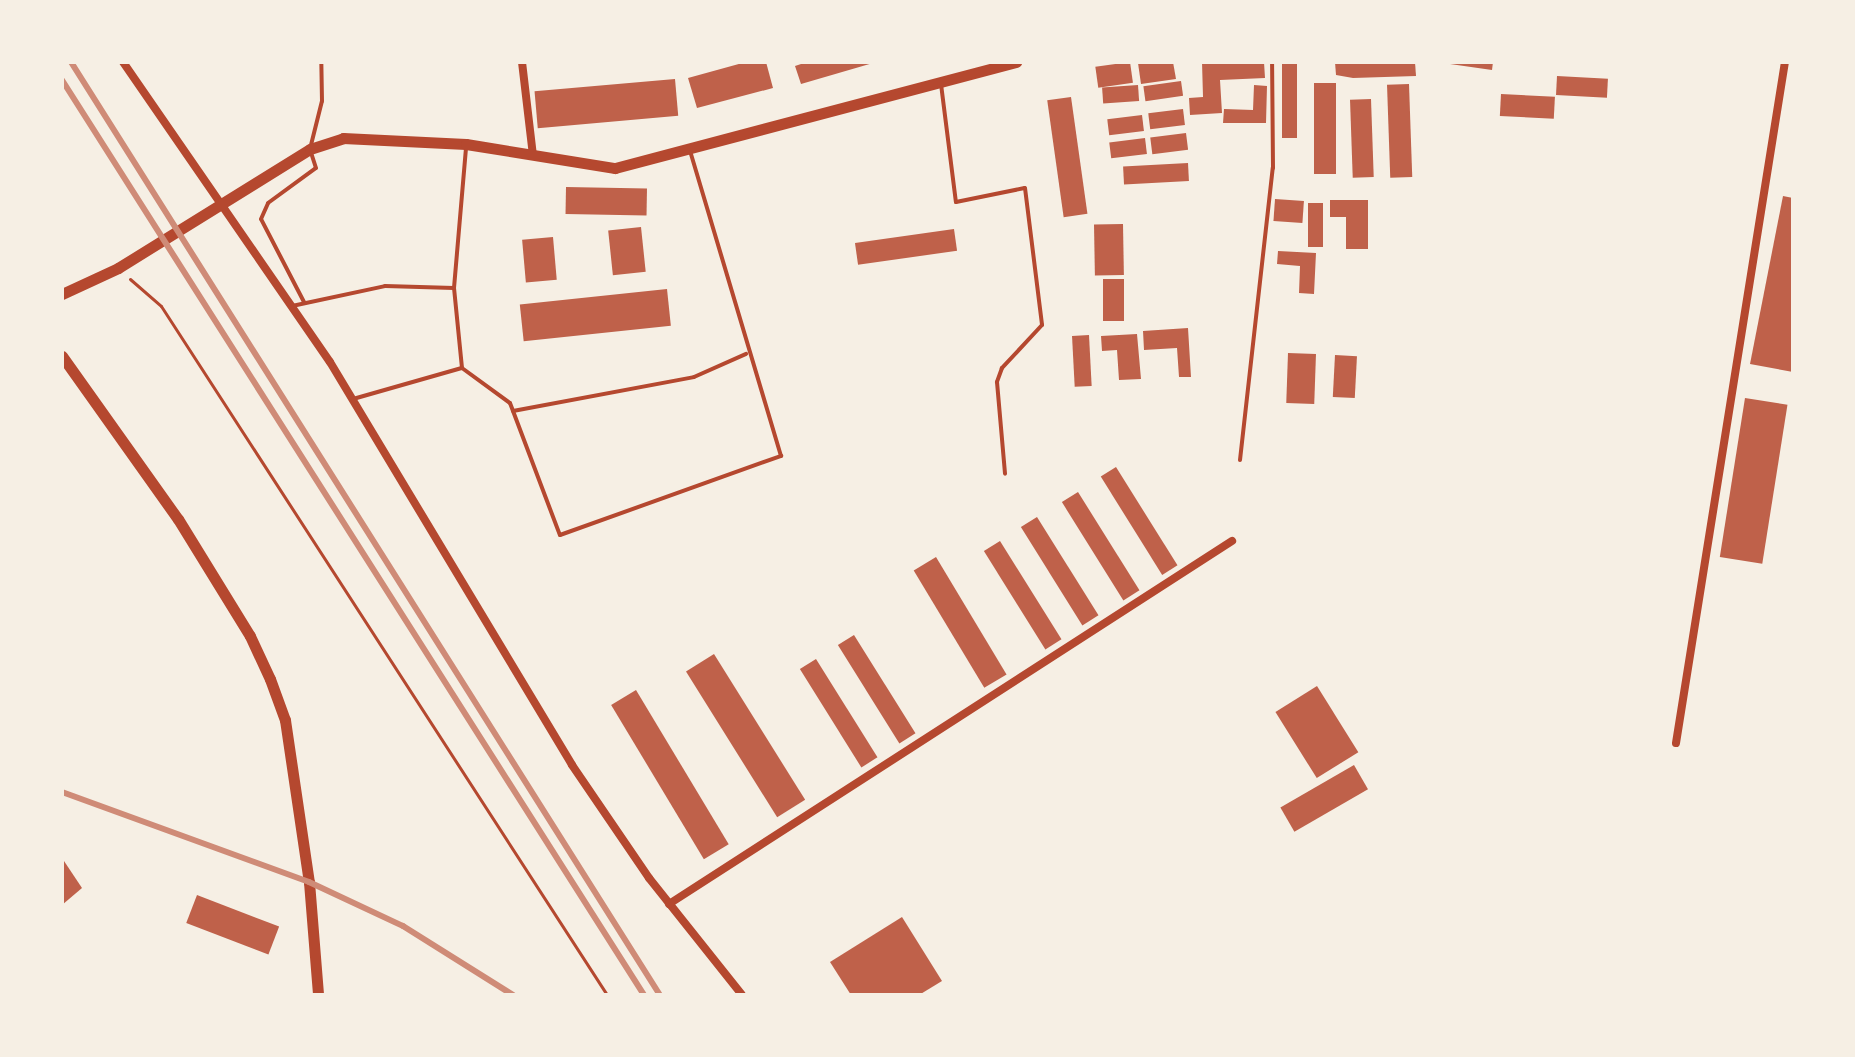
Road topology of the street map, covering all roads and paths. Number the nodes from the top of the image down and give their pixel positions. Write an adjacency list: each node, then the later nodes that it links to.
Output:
1 (123, 62): 12 (street)
2 (321, 62): 9 (lane)
3 (522, 62): 11 (street)
4 (1016, 62): 7 (street)
5 (1272, 62): 23 (lane)
6 (1785, 62): 26 (street)
7 (940, 82): 10 (street); 24 (lane)
8 (466, 144): 9 (street); 11 (street); 14 (lane)
9 (310, 149): 12 (street); 16 (lane)
10 (689, 149): 11 (street); 18 (lane)
11 (533, 155)
12 (222, 204): 13 (street); 17 (street)
13 (118, 268): 15 (street); 29 (path)
14 (454, 288): 16 (lane); 20 (lane)
15 (62, 294)
16 (304, 302): 17 (lane)
17 (292, 306): 21 (street)
18 (747, 354): 22 (lane); 22 (lane)
19 (62, 356): 28 (street)
20 (462, 368): 21 (lane); 22 (lane)
21 (353, 399): 27 (street)
22 (513, 411)
23 (1240, 460)
24 (1005, 474)
25 (1232, 541): 27 (street)
26 (1676, 743)
27 (669, 904): 30 (street)
28 (318, 995)
29 (607, 995)
30 (742, 995)

